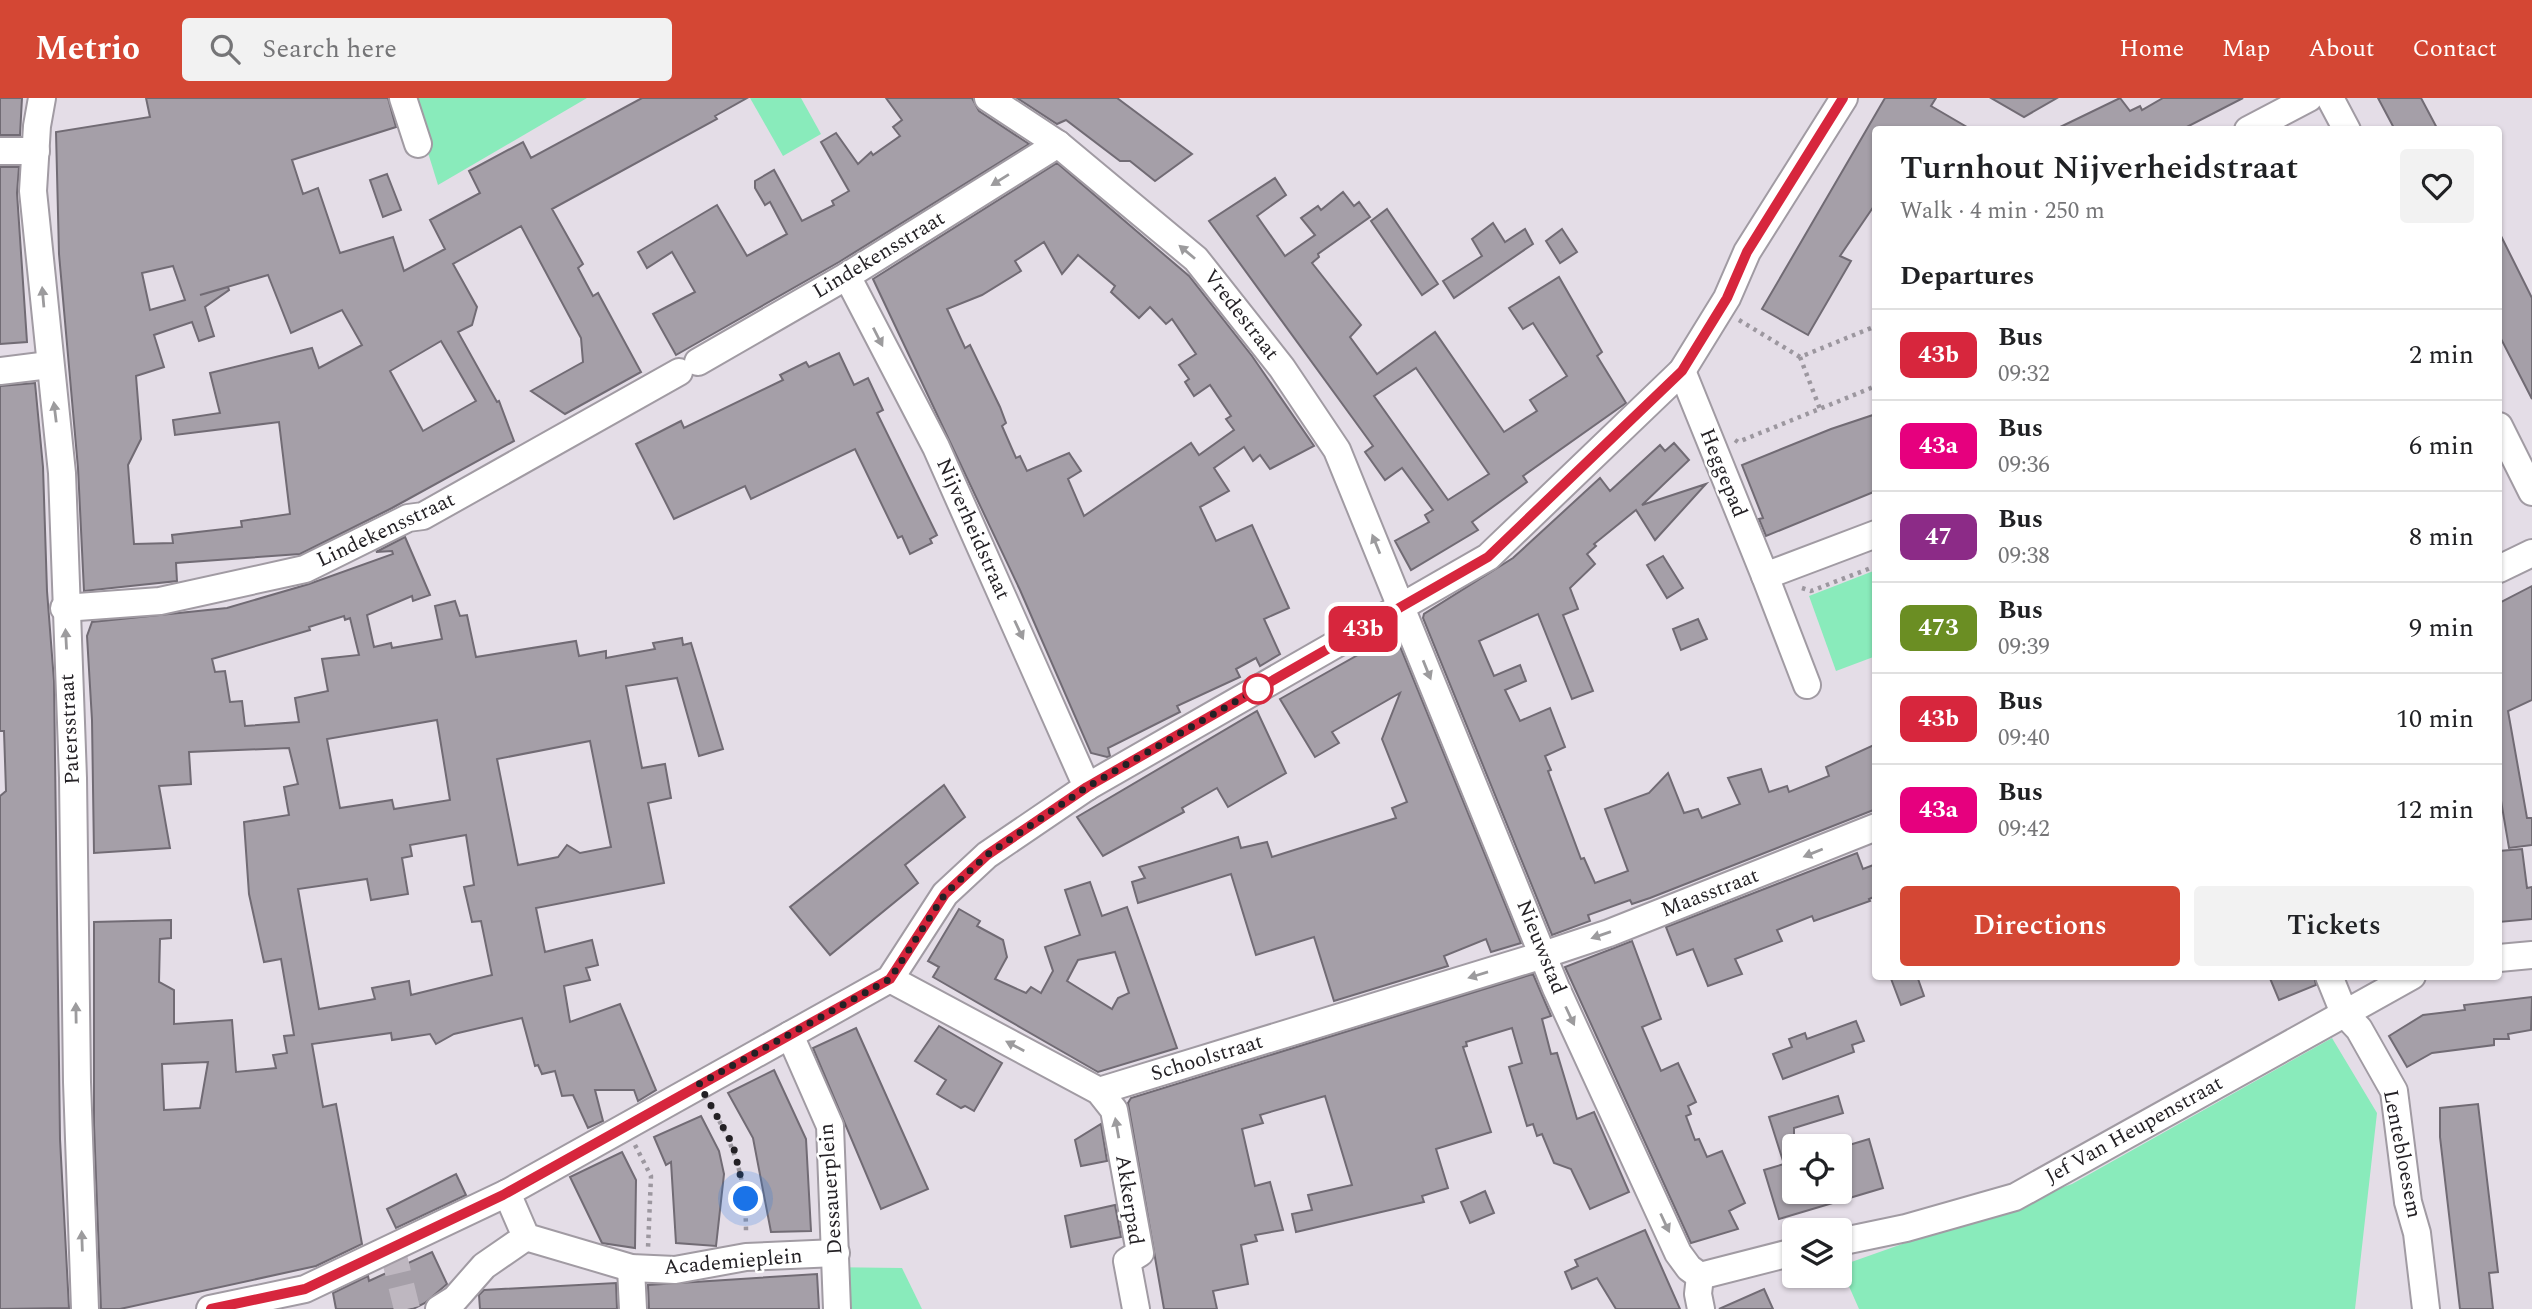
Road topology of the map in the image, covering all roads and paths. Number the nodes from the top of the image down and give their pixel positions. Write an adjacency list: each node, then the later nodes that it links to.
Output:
1 (42, 98): 12 (street, Patersstraat)
2 (403, 98): 9 (street)
3 (988, 98): 10 (street, Vredestraat)
4 (1843, 98): 14 (street)
5 (2309, 98): 7 (street)
6 (2330, 98): 8 (street)
7 (2256, 126)
8 (2345, 126)
9 (418, 144)
10 (1058, 144): 13 (street, Lindekensstraat, one-way to 13); 30 (street, Vredestraat, one-way to 10)
11 (0, 151): 12 (street)
12 (36, 151): 17 (street, Patersstraat, one-way to 12)
13 (847, 276): 31 (street, Lindekensstraat); 33 (street, Nijverheidstraat, one-way to 33)
14 (1721, 308): 16 (path); 19 (street)
15 (1872, 328): 16 (path)
16 (1800, 357): 21 (path)
17 (49, 365): 18 (street); 31 (street, Patersstraat, one-way to 17)
18 (0, 371)
19 (1682, 371): 22 (street, Heggepad); 30 (street)
20 (1872, 388): 21 (path)
21 (1820, 409): 22 (path)
22 (1699, 413): 29 (street, Heggepad)
23 (2502, 430): 24 (street)
24 (2524, 457): 25 (street)
25 (2532, 492)
26 (1872, 536): 29 (street)
27 (2532, 553): 28 (street)
28 (2502, 568)
29 (1765, 576): 32 (street, Heggepad)
30 (1401, 607): 33 (street); 35 (street, Nieuwstad, one-way to 35)
31 (64, 608): 54 (street, Patersstraat, one-way to 31)
32 (1807, 685)
33 (1087, 787): 38 (street)
34 (1872, 830): 35 (street, Maasstraat, one-way to 35)
35 (1543, 955): 44 (street, Schoolstraat, one-way to 44); 53 (street, Nieuwstad, one-way to 53)
36 (2532, 955): 37 (street)
37 (2502, 958)
38 (890, 979): 42 (street); 44 (street, one-way to 38)
39 (2331, 980): 41 (street, Lentebloesem)
40 (2405, 980): 41 (street, Jef Van Heupenstraat)
41 (2344, 1013): 48 (street, Jef Van Heupenstraat); 61 (street, Lentebloesem)
42 (790, 1035): 43 (street); 49 (street, Dessauerplein)
43 (708, 1079): 45 (street); 51 (path)
44 (1099, 1091): 59 (street, Akkerpad, one-way to 44)
45 (625, 1125): 46 (street); 52 (path)
46 (505, 1194): 47 (street); 55 (street)
47 (526, 1237): 52 (street, Academieplein); 56 (street)
48 (1852, 1239)
49 (836, 1253): 51 (street, Academieplein); 58 (street, Dessauerplein)
50 (1782, 1255): 53 (street)
51 (746, 1257): 52 (street, Academieplein)
52 (639, 1268): 57 (street)
53 (1700, 1276): 60 (street)
54 (85, 1309)
55 (210, 1309)
56 (439, 1309)
57 (633, 1309)
58 (837, 1309)
59 (1136, 1309)
60 (1701, 1309)
61 (2426, 1309)

